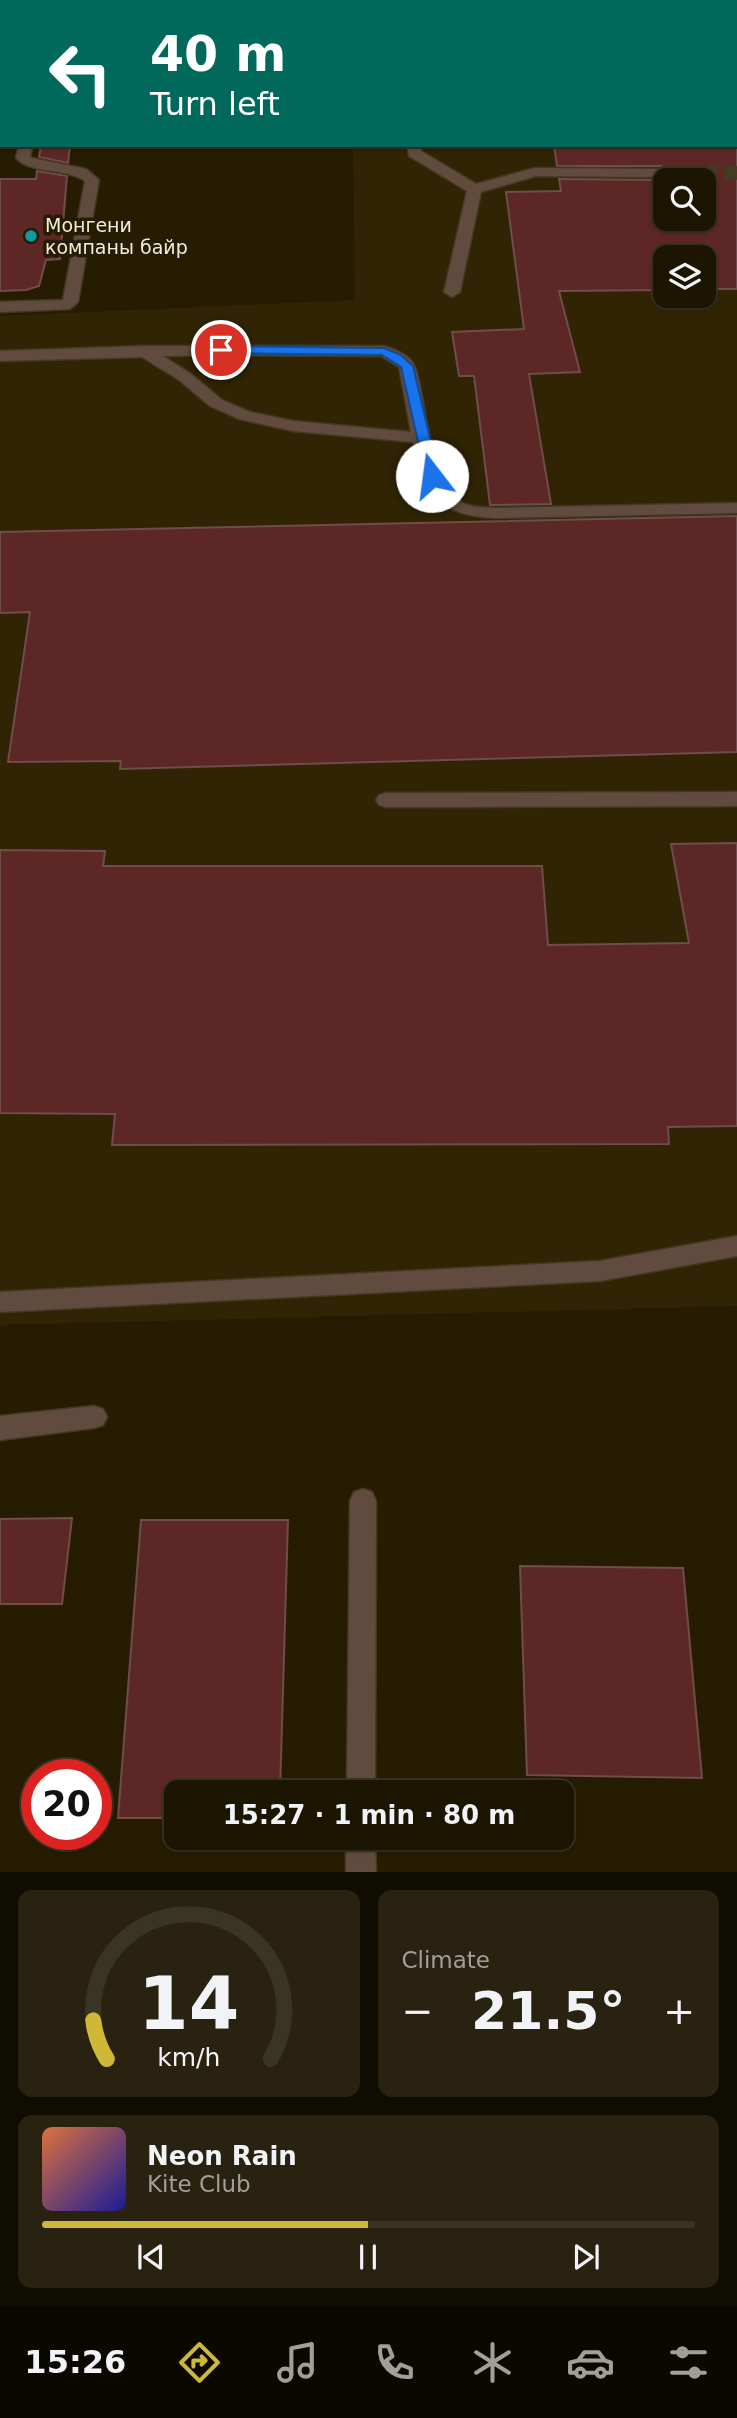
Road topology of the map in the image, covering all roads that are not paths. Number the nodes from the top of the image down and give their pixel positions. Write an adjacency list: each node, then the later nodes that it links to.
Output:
1 (26, 147): 6 (street)
2 (414, 147): 4 (street)
3 (653, 173): 4 (street)
4 (474, 189): 5 (street)
5 (452, 292)
6 (0, 307)
7 (144, 351): 8 (street); 9 (street); 9 (street)
8 (0, 356)
9 (422, 438): 10 (street)
10 (737, 508)
11 (737, 799): 12 (street)
12 (386, 800)
13 (737, 1246): 14 (street)
14 (0, 1302)
15 (93, 1417): 16 (street)
16 (0, 1428)
17 (363, 1501): 18 (street)
18 (361, 1780)
19 (361, 1850): 20 (street)
20 (361, 1872)

